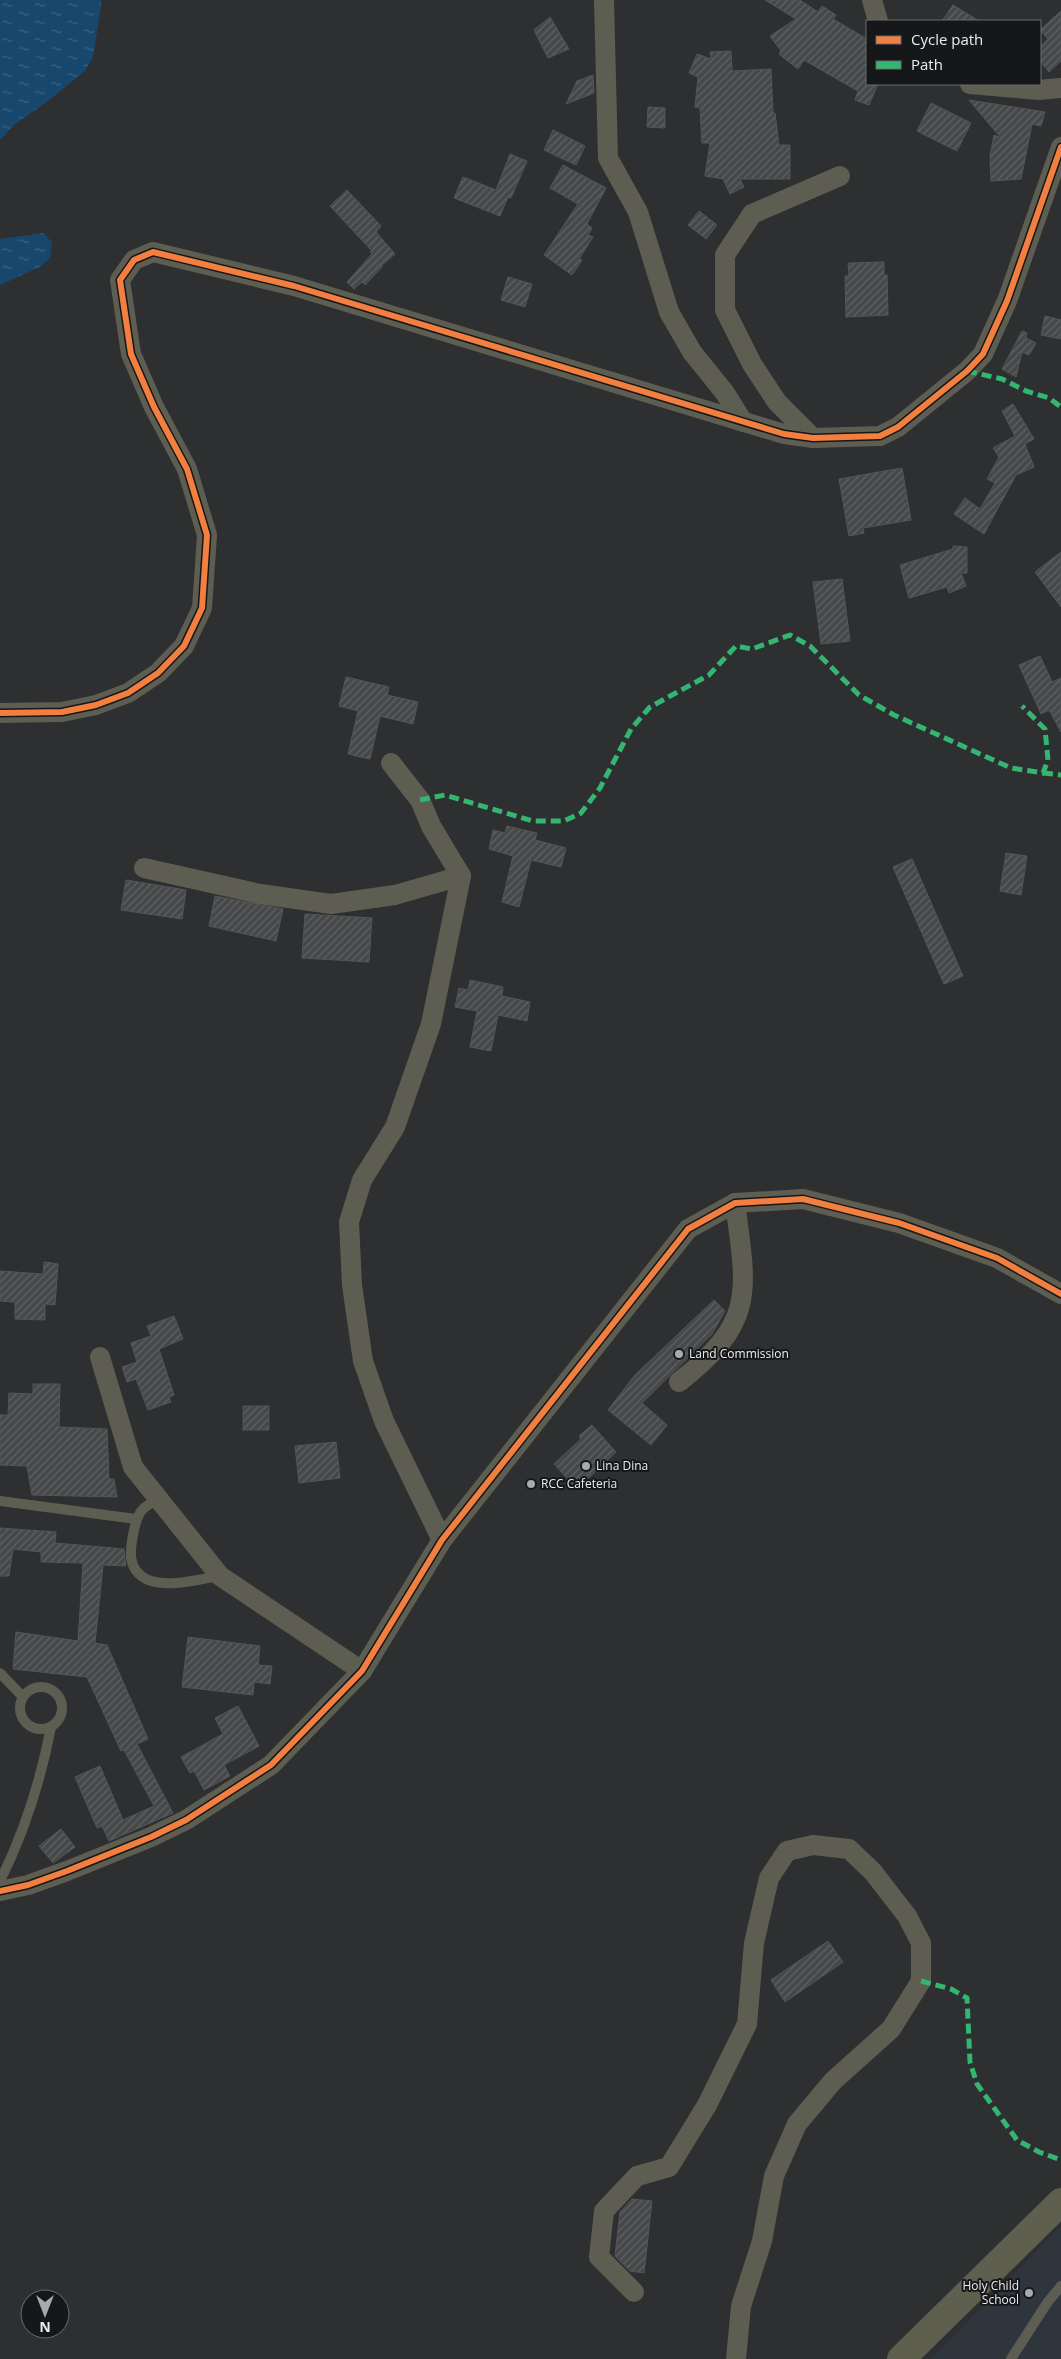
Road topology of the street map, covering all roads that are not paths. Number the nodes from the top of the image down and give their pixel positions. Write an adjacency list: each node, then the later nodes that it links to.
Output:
1 (604, 0): 8 (street)
2 (872, 0): 3 (street)
3 (878, 20)
4 (981, 85): 5 (street)
5 (1061, 88)
6 (1061, 147): 9 (street)
7 (840, 176): 9 (street)
8 (744, 422): 9 (street); 10 (street)
9 (813, 438)
10 (0, 713)
11 (391, 763): 13 (street)
12 (144, 868): 13 (street)
13 (461, 876): 21 (street)
14 (735, 1203): 15 (street); 17 (street); 21 (street)
15 (1061, 1294)
16 (100, 1357): 18 (street)
17 (679, 1382)
18 (159, 1499): 20 (lane); 22 (street)
19 (0, 1501): 20 (lane)
20 (136, 1519): 22 (lane)
21 (442, 1540): 23 (street)
22 (220, 1576): 23 (street)
23 (362, 1671): 28 (street)
24 (0, 1673): 25 (lane)
25 (23, 1697): 26 (lane); 26 (lane)
26 (51, 1727): 27 (lane)
27 (0, 1881)
28 (0, 1892)
29 (1061, 2202): 33 (street)
30 (1061, 2286): 34 (lane)
31 (634, 2292): 32 (street)
32 (736, 2359)
33 (901, 2359)
34 (1011, 2359)

